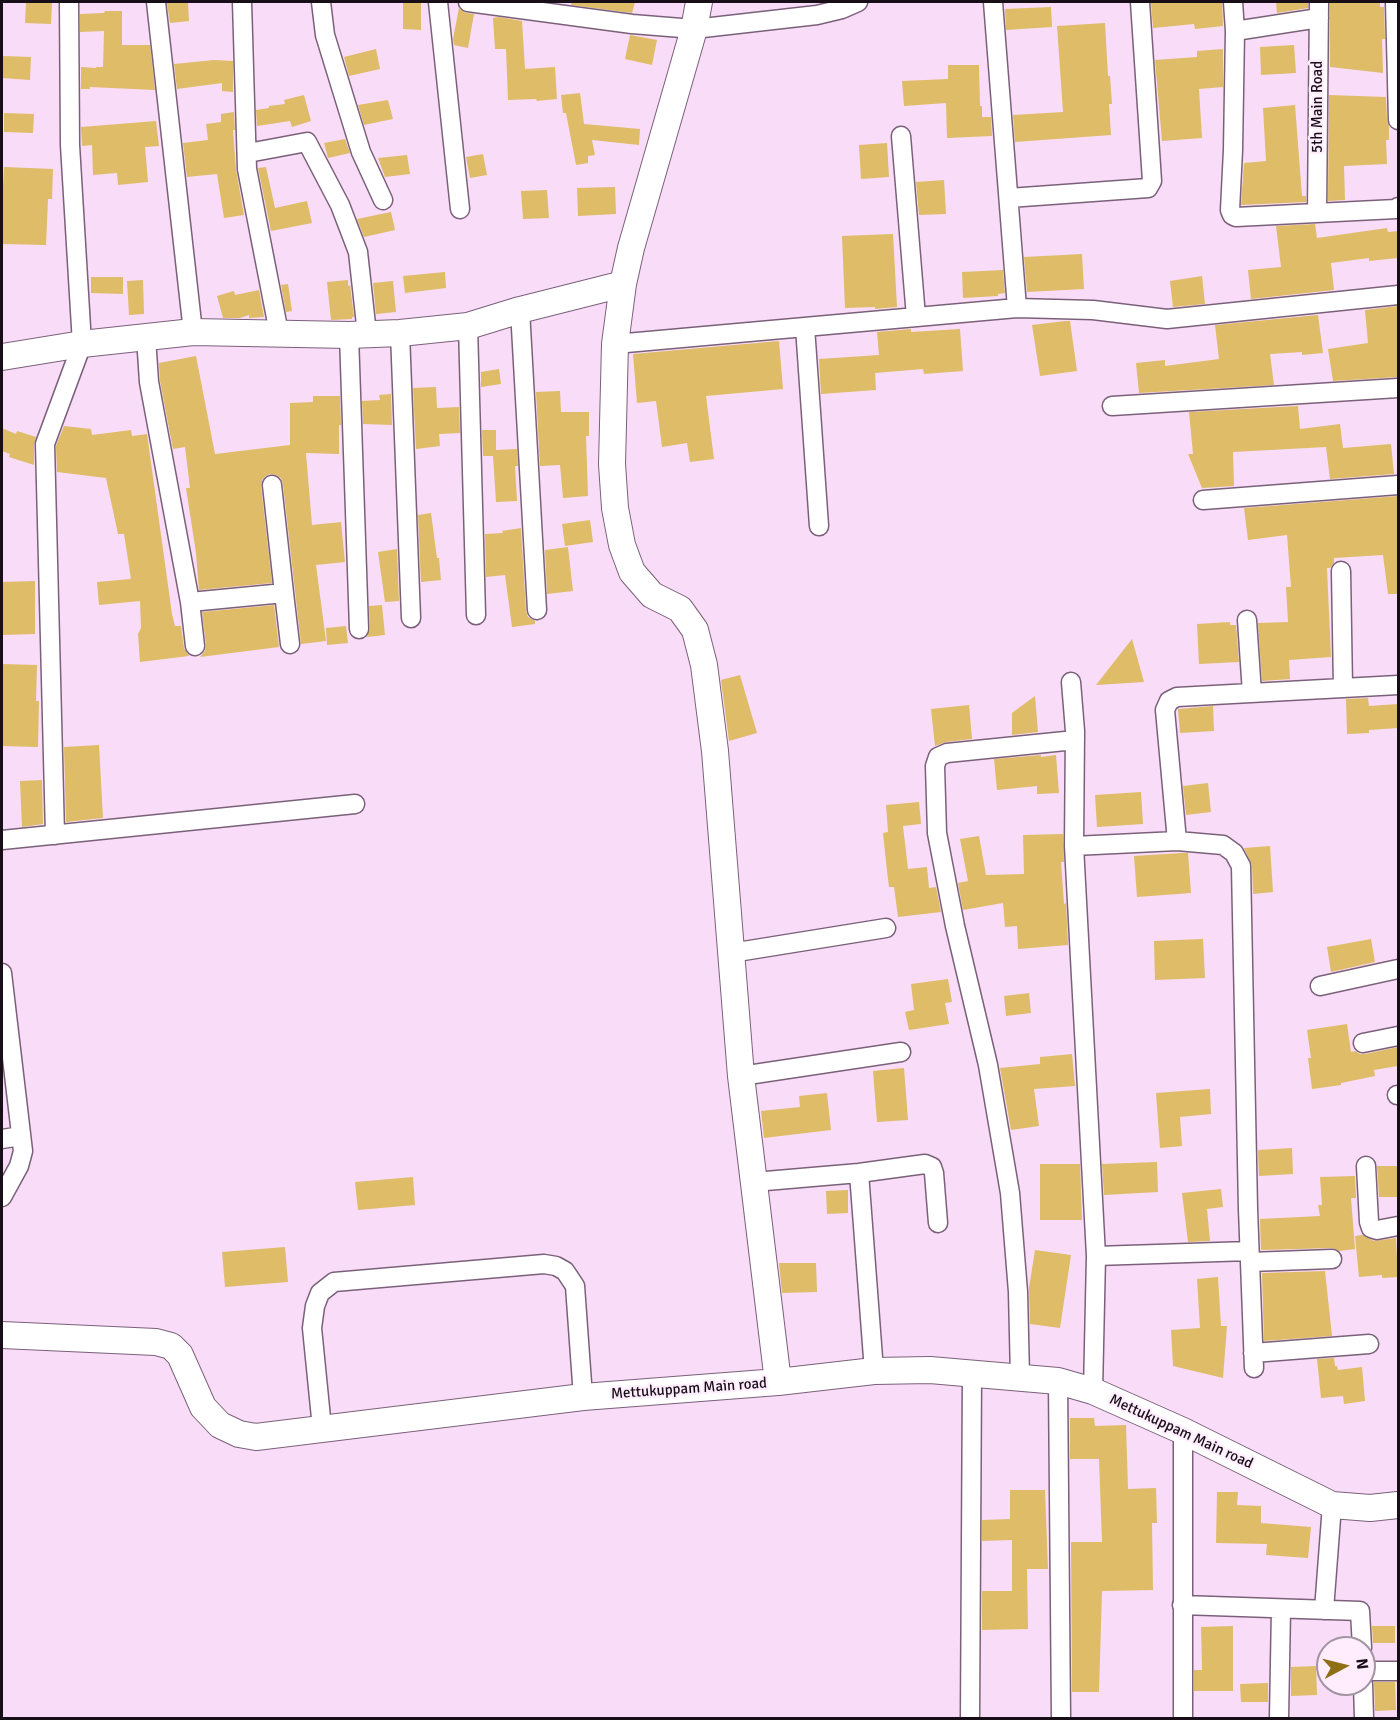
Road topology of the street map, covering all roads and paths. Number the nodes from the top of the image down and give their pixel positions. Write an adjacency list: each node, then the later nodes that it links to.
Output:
1 (69, 2): 36 (street)
2 (156, 2): 31 (street)
3 (242, 2): 18 (street)
4 (321, 2): 20 (street)
5 (438, 2): 22 (street)
6 (468, 2): 14 (street)
7 (699, 2): 14 (street)
8 (858, 2): 14 (street)
9 (993, 2): 19 (street)
10 (1140, 2): 19 (street)
11 (1233, 2): 15 (street)
12 (1395, 2): 16 (street)
13 (1319, 10): 15 (street); 23 (street, 5th Main Road)
14 (694, 29): 24 (street)
15 (1235, 31): 23 (street)
16 (1398, 120)
17 (901, 136): 28 (street)
18 (248, 153): 32 (street); 34 (street)
19 (1009, 198): 26 (street)
20 (383, 200)
21 (1398, 207): 23 (street)
22 (460, 209)
23 (1317, 213)
24 (623, 284): 27 (street); 37 (street)
25 (1398, 295): 26 (street)
26 (1017, 308): 28 (street)
27 (520, 310): 29 (street); 48 (street)
28 (916, 317): 30 (street)
29 (468, 326): 33 (street); 49 (street)
30 (805, 327): 37 (street); 44 (street)
31 (193, 333): 32 (street); 35 (street)
32 (279, 333): 34 (street)
33 (400, 333): 34 (street); 50 (street)
34 (358, 334): 52 (street)
35 (146, 337): 36 (street); 47 (street)
36 (82, 344): 38 (street); 61 (street)
37 (615, 344): 66 (street)
38 (2, 357)
39 (1398, 388): 40 (street)
40 (1112, 406)
41 (272, 485): 46 (street)
42 (1398, 485): 43 (street)
43 (1203, 500)
44 (819, 526)
45 (1341, 571): 57 (street)
46 (284, 593): 47 (street); 53 (street)
47 (190, 602): 54 (street)
48 (537, 610)
49 (476, 615)
50 (411, 618)
51 (1247, 620): 58 (street)
52 (358, 629)
53 (290, 644)
54 (195, 646)
55 (1071, 682): 59 (street)
56 (1398, 685): 57 (street)
57 (1343, 688): 58 (street)
58 (1252, 693): 63 (street)
59 (1075, 740): 64 (street); 89 (street)
60 (355, 804): 61 (street)
61 (55, 835): 62 (street)
62 (2, 840)
63 (1177, 841): 64 (street); 83 (street)
64 (1074, 846): 82 (street)
65 (886, 928): 66 (street)
66 (731, 953): 73 (street)
67 (1398, 969): 69 (street)
68 (2, 973): 74 (street)
69 (1320, 986)
70 (1398, 1036): 71 (street)
71 (1363, 1043)
72 (901, 1052): 73 (street)
73 (741, 1076): 78 (street)
74 (21, 1136): 75 (street); 79 (street)
75 (2, 1139)
76 (1365, 1166): 81 (street)
77 (859, 1173): 78 (street); 80 (street); 87 (street)
78 (754, 1182): 91 (street)
79 (2, 1197)
80 (938, 1223)
81 (1398, 1227)
82 (1096, 1256): 83 (street); 92 (street)
83 (1249, 1256): 84 (street); 86 (street)
84 (1332, 1259)
85 (2, 1335): 94 (street, Mettukuppam Main road)
86 (1369, 1344)
87 (874, 1371): 88 (street, Mettukuppam Main road); 91 (street, Mettukuppam Main road)
88 (972, 1373): 89 (street, Mettukuppam Main road); 105 (street)
89 (1020, 1377): 90 (street, Mettukuppam Main road)
90 (1058, 1381): 92 (street, Mettukuppam Main road); 106 (street)
91 (778, 1382): 93 (street, Mettukuppam Main road)
92 (1092, 1391): 95 (street, Mettukuppam Main road)
93 (583, 1397): 94 (street, Mettukuppam Main road); 94 (street)
94 (322, 1428)
95 (1183, 1431): 96 (street, Mettukuppam Main road); 98 (street)
96 (1332, 1505): 97 (street, Mettukuppam Main road); 100 (street)
97 (1398, 1505)
98 (1182, 1605): 99 (street); 107 (street)
99 (1281, 1609): 100 (street); 108 (street)
100 (1324, 1610): 101 (street)
101 (1361, 1636)
102 (1376, 1671): 103 (street)
103 (1398, 1671)
104 (1363, 1696): 109 (street)
105 (970, 1719)
106 (1061, 1719)
107 (1183, 1719)
108 (1279, 1719)
109 (1364, 1719)

